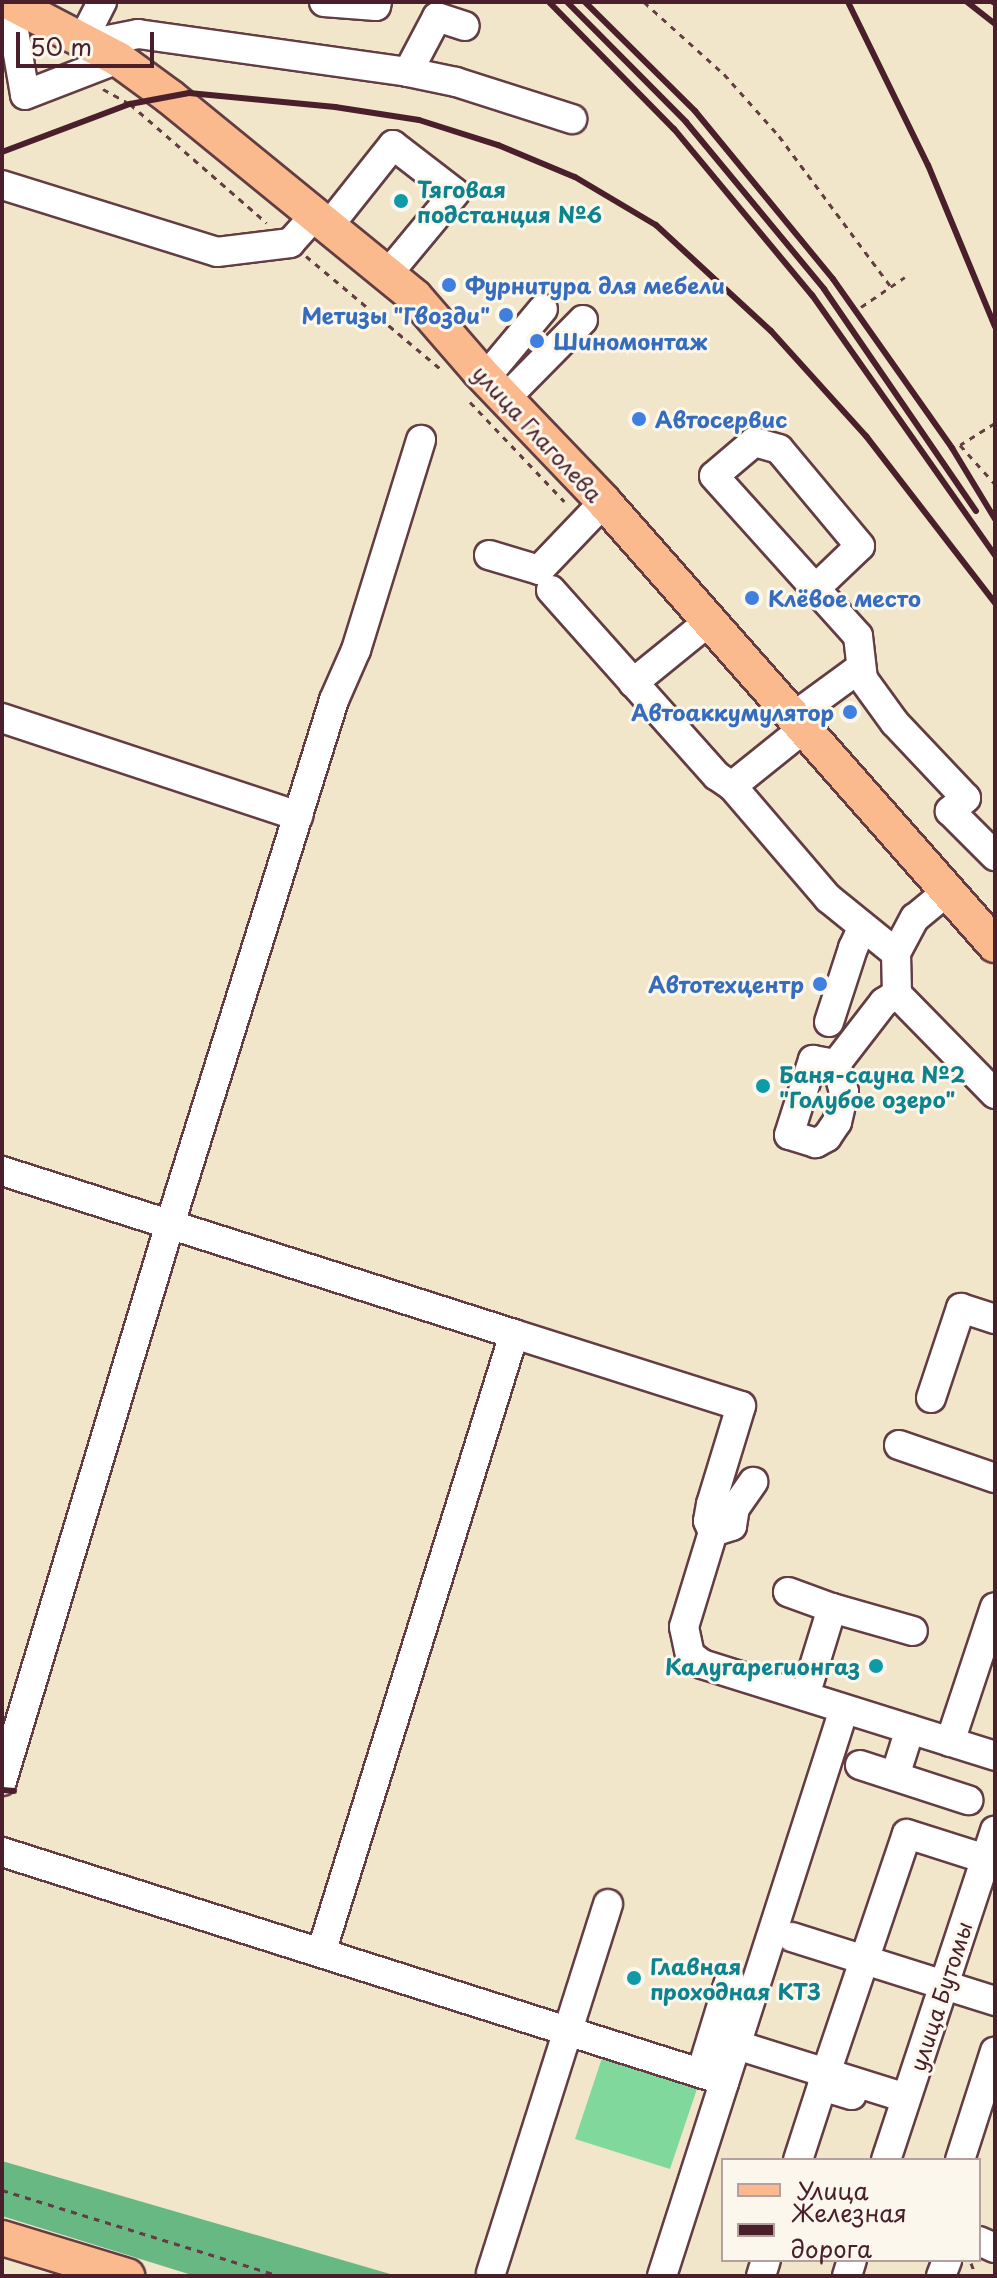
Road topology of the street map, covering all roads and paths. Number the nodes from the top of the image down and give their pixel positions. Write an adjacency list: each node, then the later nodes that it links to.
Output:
1 (9, 2): 7 (main road, улица Глаголева); 9 (street)
2 (102, 2): 7 (street)
3 (324, 2): 4 (street)
4 (377, 2)
5 (644, 2): 16 (path)
6 (465, 26): 8 (street)
7 (105, 51): 8 (street); 9 (street); 12 (main road, улица Глаголева)
8 (408, 72): 10 (street)
9 (79, 77): 13 (path)
10 (572, 119)
11 (2, 185): 13 (street)
12 (320, 222): 13 (street); 14 (main road, улица Глаголева); 14 (street)
13 (290, 243): 20 (path)
14 (387, 275): 21 (main road, улица Глаголева)
15 (905, 277): 16 (path)
16 (891, 287): 17 (path)
17 (861, 307)
18 (543, 309): 21 (street)
19 (583, 320): 21 (street)
20 (450, 377)
21 (486, 391): 25 (main road, улица Глаголева); 25 (path)
22 (995, 423): 24 (path)
23 (421, 440): 35 (street)
24 (995, 484)
25 (594, 512): 26 (street); 29 (main road, улица Глаголева)
26 (489, 555)
27 (815, 589): 27 (street); 30 (street)
28 (551, 590): 31 (street)
29 (707, 623): 31 (street); 33 (main road, улица Глаголева)
30 (860, 668): 33 (street); 36 (street)
31 (633, 683): 34 (street)
32 (2, 718): 35 (street)
33 (798, 723): 34 (street); 37 (main road, улица Глаголева)
34 (732, 786): 38 (street)
35 (298, 816): 46 (street)
36 (995, 856)
37 (949, 890): 39 (main road, улица Глаголева); 40 (street)
38 (863, 927): 40 (street); 42 (street)
39 (994, 940)
40 (896, 953): 41 (street)
41 (897, 994): 43 (street); 44 (street)
42 (829, 1022)
43 (836, 1064)
44 (995, 1094)
45 (2, 1171): 46 (street)
46 (170, 1224): 48 (street); 65 (street)
47 (995, 1319): 49 (street)
48 (514, 1334): 53 (street); 72 (street)
49 (931, 1398)
50 (899, 1445): 51 (street)
51 (995, 1478)
52 (753, 1482): 53 (street)
53 (713, 1532): 58 (street)
54 (788, 1592): 56 (street)
55 (995, 1607): 61 (street)
56 (832, 1608): 57 (street); 58 (street)
57 (913, 1631)
58 (805, 1696): 59 (street)
59 (844, 1709): 60 (street); 78 (street)
60 (910, 1729): 61 (street); 64 (street)
61 (950, 1742): 62 (street)
62 (995, 1756)
63 (860, 1765): 64 (street)
64 (895, 1776): 66 (street)
65 (2, 1781)
66 (968, 1800)
67 (995, 1831): 69 (street, улица Бутомы)
68 (2, 1852): 72 (street)
69 (986, 1859): 73 (street); 75 (street, улица Бутомы)
70 (608, 1904): 77 (street)
71 (792, 1937): 73 (street)
72 (321, 1953): 77 (street)
73 (865, 1960): 75 (street); 80 (street)
74 (730, 1979): 81 (street)
75 (944, 1984): 76 (street); 82 (street, улица Бутомы)
76 (995, 2001)
77 (569, 2032): 81 (street); 88 (street)
78 (737, 2045): 80 (street); 81 (street)
79 (995, 2051): 85 (street)
80 (826, 2073): 82 (street)
81 (713, 2077): 91 (street)
82 (904, 2104): 83 (street); 84 (street, улица Бутомы)
83 (799, 2158)
84 (887, 2158)
85 (961, 2158)
86 (2, 2190): 90 (path)
87 (2, 2238): 89 (main road)
88 (491, 2273)
89 (126, 2276)
90 (280, 2276)
91 (662, 2276)

